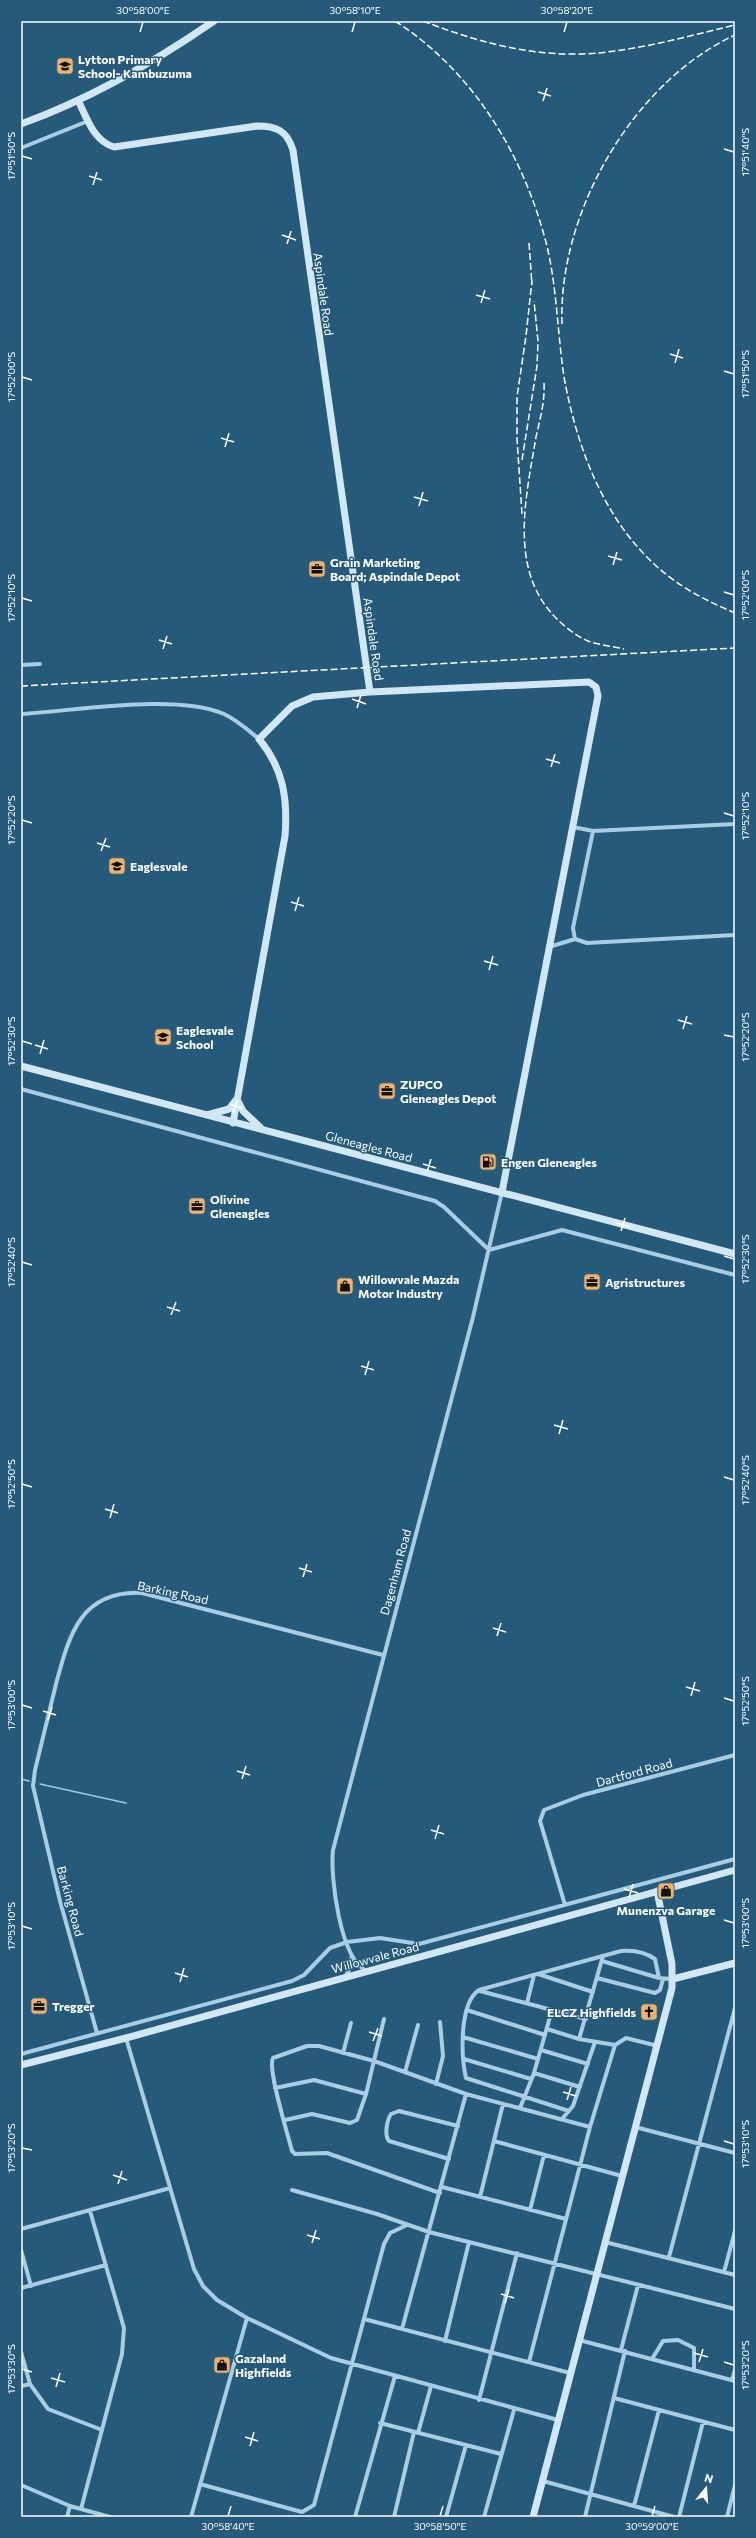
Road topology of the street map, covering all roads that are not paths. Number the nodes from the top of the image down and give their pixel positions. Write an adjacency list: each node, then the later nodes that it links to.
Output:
1 (214, 21): 2 (street)
2 (79, 102): 3 (street, Aspindale Road); 4 (street)
3 (88, 120): 5 (street); 8 (street, Aspindale Road)
4 (21, 124)
5 (21, 148)
6 (40, 664): 7 (street)
7 (21, 665)
8 (370, 692): 10 (street); 12 (street)
9 (21, 714): 10 (street)
10 (259, 739): 19 (street)
11 (735, 824): 13 (street)
12 (573, 827): 13 (street); 16 (street)
13 (593, 831): 15 (street)
14 (735, 935): 15 (street)
15 (575, 940): 16 (street)
16 (548, 947): 23 (street)
17 (21, 1066): 20 (street, Gleneagles Road)
18 (21, 1089): 24 (street)
19 (237, 1098): 20 (street); 21 (street); 22 (street)
20 (205, 1115): 21 (street, Gleneagles Road)
21 (233, 1123): 22 (street, Gleneagles Road)
22 (264, 1130): 23 (street, Gleneagles Road)
23 (502, 1192): 24 (street, Dagenham Road); 25 (street, Gleneagles Road)
24 (489, 1250): 26 (street); 27 (street, Dagenham Road)
25 (735, 1254)
26 (735, 1275)
27 (383, 1655): 33 (street, Dagenham Road); 55 (street, Barking Road)
28 (735, 1755): 32 (street, Dartford Road)
29 (735, 1859): 32 (street)
30 (735, 1870): 31 (street, Willowvale Road)
31 (656, 1891): 37 (street, Willowvale Road); 42 (street)
32 (565, 1905): 33 (street)
33 (347, 1942): 34 (street, Dagenham Road); 55 (street)
34 (352, 1957): 37 (street); 39 (street)
35 (602, 1958): 38 (street); 40 (street); 41 (street); 41 (street)
36 (735, 1963): 42 (street)
37 (367, 1970): 39 (street, Willowvale Road)
38 (536, 1974): 43 (street); 44 (street); 45 (street)
39 (345, 1977): 58 (street, Willowvale Road)
40 (597, 1978): 41 (street); 44 (street)
41 (661, 1978): 42 (street)
42 (673, 1979): 62 (street)
43 (479, 1990): 45 (street); 47 (street)
44 (593, 1992): 50 (street)
45 (527, 2003): 48 (street)
46 (735, 2008): 89 (street)
47 (467, 2010): 56 (street); 57 (street)
48 (552, 2010): 50 (street); 54 (street)
49 (384, 2019): 68 (street)
50 (586, 2019): 59 (street)
51 (440, 2022): 74 (street)
52 (351, 2023): 64 (street)
53 (418, 2025): 71 (street)
54 (547, 2029): 56 (street); 59 (street)
55 (97, 2034): 65 (street)
56 (545, 2035): 63 (street)
57 (463, 2037): 66 (street); 67 (street)
58 (126, 2038): 70 (street, Willowvale Road); 96 (street)
59 (579, 2039): 60 (street)
60 (595, 2042): 61 (street); 69 (street)
61 (614, 2045): 62 (street); 87 (street)
62 (658, 2046): 86 (street)
63 (541, 2050): 67 (street); 69 (street)
64 (343, 2053): 68 (street); 75 (street)
65 (21, 2054)
66 (464, 2059): 73 (street); 79 (street)
67 (538, 2059): 72 (street)
68 (374, 2061): 71 (street); 77 (street)
69 (588, 2064): 76 (street)
70 (21, 2065)
71 (405, 2072): 74 (street)
72 (534, 2073): 73 (street); 76 (street)
73 (531, 2080): 79 (street)
74 (436, 2084): 78 (street)
75 (276, 2088): 77 (street); 84 (street)
76 (580, 2088): 82 (street)
77 (366, 2094): 84 (street)
78 (466, 2094): 80 (street); 85 (street)
79 (524, 2098): 81 (street); 82 (street)
80 (503, 2104): 81 (street); 88 (street)
81 (520, 2108): 83 (street)
82 (569, 2111): 83 (street)
83 (562, 2119): 87 (street)
84 (285, 2120): 98 (street)
85 (458, 2126): 92 (street); 92 (street)
86 (635, 2126): 89 (street); 94 (street)
87 (590, 2127): 93 (street)
88 (494, 2141): 91 (street); 99 (street)
89 (699, 2143): 90 (street); 111 (street)
90 (735, 2153)
91 (544, 2155): 93 (street); 100 (street)
92 (449, 2159): 95 (street)
93 (581, 2166): 94 (street); 102 (street)
94 (622, 2176): 108 (street)
95 (442, 2187): 98 (street); 99 (street)
96 (170, 2188): 101 (street); 121 (street)
97 (292, 2190): 103 (street)
98 (440, 2193): 106 (street)
99 (480, 2197): 100 (street)
100 (530, 2210): 102 (street)
101 (90, 2211): 104 (street); 113 (street)
102 (566, 2219): 112 (street)
103 (407, 2225): 106 (street); 122 (street)
104 (21, 2229)
105 (735, 2231): 114 (street)
106 (429, 2232): 107 (street); 123 (street)
107 (469, 2242): 110 (street); 125 (street)
108 (605, 2242): 111 (street); 115 (street)
109 (21, 2250): 118 (street)
110 (517, 2254): 112 (street); 128 (street)
111 (669, 2258): 114 (street)
112 (556, 2264): 115 (street); 130 (street)
113 (106, 2265): 118 (street); 147 (street)
114 (724, 2272): 116 (street)
115 (597, 2274): 117 (street); 124 (street)
116 (735, 2275)
117 (638, 2284): 120 (street); 126 (street)
118 (31, 2286): 119 (street)
119 (21, 2288)
120 (735, 2309)
121 (247, 2318): 131 (street); 153 (street)
122 (364, 2319): 123 (street); 131 (street)
123 (402, 2329): 125 (street)
124 (580, 2340): 126 (street); 134 (street)
125 (445, 2341): 128 (street)
126 (623, 2351): 129 (street); 140 (street)
127 (21, 2352): 137 (street)
128 (490, 2353): 130 (street); 141 (street)
129 (652, 2359): 132 (street); 132 (street)
130 (529, 2362): 134 (street)
131 (351, 2364): 135 (street); 153 (street)
132 (694, 2370): 136 (street)
133 (735, 2370): 136 (street)
134 (570, 2373): 144 (street)
135 (394, 2376): 139 (street); 146 (street)
136 (733, 2381)
137 (30, 2384): 138 (street); 147 (street)
138 (21, 2386)
139 (431, 2386): 141 (street); 149 (street)
140 (614, 2398): 143 (street); 156 (street)
141 (480, 2400): 142 (street)
142 (514, 2410): 144 (street); 151 (street)
143 (660, 2410): 145 (street); 158 (street)
144 (558, 2420): 152 (street)
145 (703, 2422): 148 (street); 170 (street)
146 (380, 2423): 149 (street); 163 (street)
147 (102, 2430): 159 (street)
148 (735, 2430)
149 (416, 2433): 150 (street); 164 (street)
150 (466, 2445): 151 (street); 165 (street)
151 (501, 2454): 166 (street)
152 (543, 2481): 156 (street); 167 (street)
153 (200, 2484): 162 (street)
154 (21, 2485): 157 (street)
155 (735, 2485): 171 (street)
156 (591, 2494): 158 (street); 168 (street)
157 (70, 2506): 159 (street); 160 (street)
158 (634, 2506): 169 (street)
159 (81, 2509): 161 (street)
160 (67, 2517)
161 (108, 2517)
162 (191, 2517)
163 (355, 2517)
164 (394, 2517)
165 (446, 2517)
166 (484, 2517)
167 (533, 2517)
168 (585, 2517)
169 (674, 2517)
170 (679, 2517)
171 (727, 2517)

